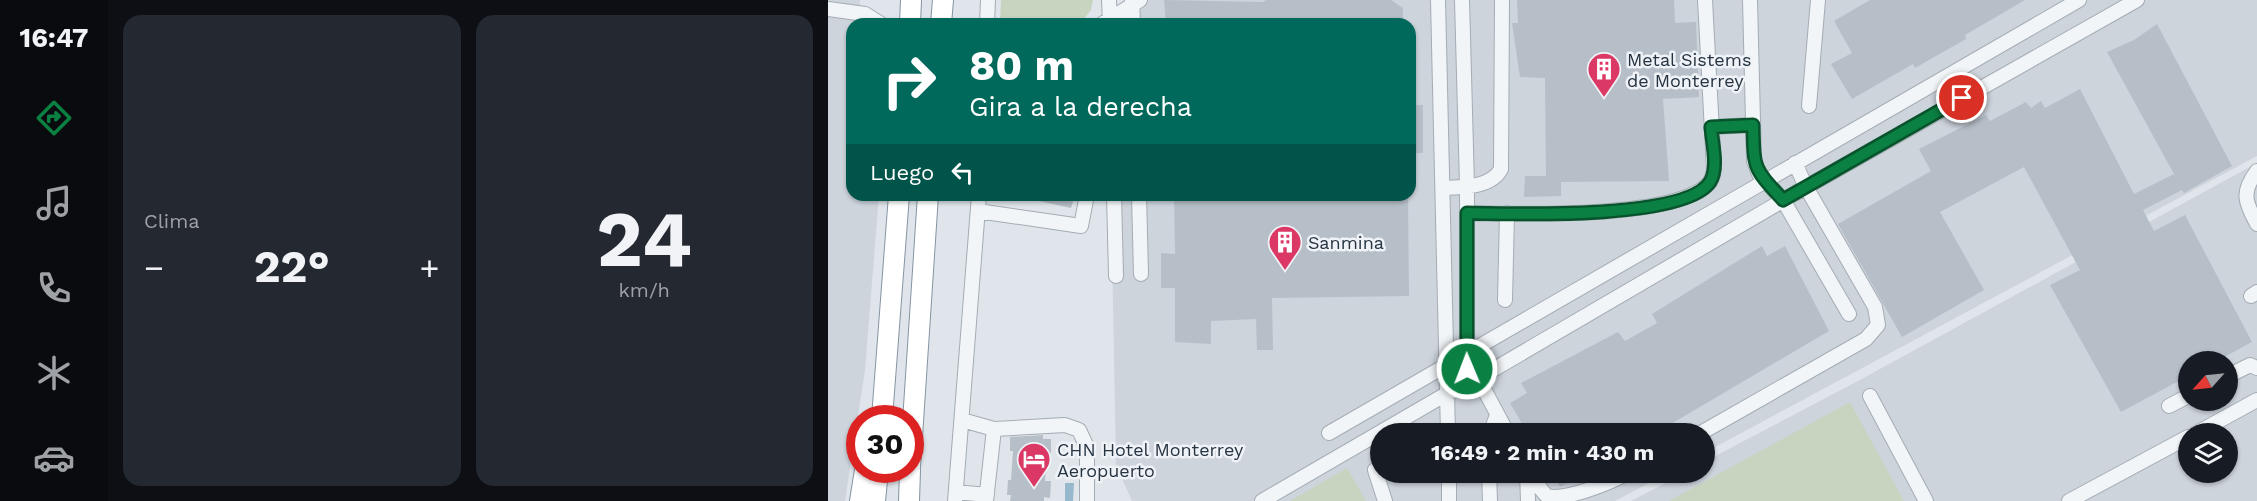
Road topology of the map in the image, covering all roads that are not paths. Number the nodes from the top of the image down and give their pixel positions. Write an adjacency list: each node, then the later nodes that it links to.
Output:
1 (911, 0): 16 (highway)
2 (943, 0): 17 (highway)
3 (988, 0): 18 (street)
4 (1109, 0): 19 (street)
5 (1438, 0): 24 (street)
6 (1462, 0): 23 (street)
7 (1502, 0): 31 (street)
8 (1705, 0): 27 (street)
9 (1750, 0): 26 (street)
10 (1818, 0): 25 (street)
11 (2079, 0): 22 (street)
12 (2137, 0): 22 (street)
13 (1134, 2): 20 (street); 21 (street)
14 (828, 9): 15 (street)
15 (871, 18)
16 (910, 18)
17 (942, 18)
18 (987, 18)
19 (1108, 18)
20 (1114, 18)
21 (1133, 18)
22 (2054, 31): 28 (street); 32 (street)
23 (1464, 94): 24 (street); 31 (street)
24 (1442, 96): 33 (street)
25 (1809, 106)
26 (1753, 125): 27 (street); 30 (street)
27 (1711, 127): 44 (street)
28 (1795, 163): 30 (street); 32 (street)
29 (2257, 171): 46 (street)
30 (1765, 180): 34 (street); 51 (street)
31 (1467, 186): 33 (street); 43 (street)
32 (1806, 187): 34 (street); 69 (street)
33 (1443, 188): 52 (street)
34 (1783, 200): 50 (street); 55 (street)
35 (896, 201): 60 (highway)
36 (928, 201): 45 (highway)
37 (932, 201): 45 (highway)
38 (979, 201): 42 (street)
39 (1086, 201): 42 (street)
40 (1114, 201): 48 (street)
41 (1138, 201): 47 (street)
42 (978, 211): 64 (street)
43 (1467, 213): 44 (street); 51 (street)
44 (1507, 213): 49 (street)
45 (926, 222): 61 (highway)
46 (2257, 224)
47 (1141, 274)
48 (1116, 276)
49 (1505, 300)
50 (1849, 314)
51 (1466, 353): 52 (street); 55 (street)
52 (1447, 365): 56 (street); 71 (street)
53 (2257, 368): 54 (street)
54 (2238, 371)
55 (1472, 381): 56 (street); 63 (street)
56 (1448, 393): 65 (street); 88 (street)
57 (1870, 396): 93 (street)
58 (2257, 400): 68 (street)
59 (2178, 401): 62 (street)
60 (883, 405)
61 (914, 405)
62 (2169, 406)
63 (1497, 415): 66 (street); 67 (street)
64 (962, 420): 70 (street); 82 (street)
65 (1446, 423)
66 (1494, 423)
67 (1502, 423)
68 (2215, 423)
69 (1715, 425)
70 (994, 429): 83 (street); 87 (street)
71 (1329, 433)
72 (2178, 442): 94 (street)
73 (863, 483): 84 (highway)
74 (877, 483): 85 (highway)
75 (910, 483): 86 (highway)
76 (1379, 483): 89 (street)
77 (1449, 483): 90 (street)
78 (1489, 483): 91 (street)
79 (1529, 483): 92 (street)
80 (1538, 483): 81 (street)
81 (1610, 483)
82 (956, 496): 83 (street)
83 (987, 498)
84 (860, 501)
85 (876, 501)
86 (909, 501)
87 (1087, 501)
88 (1262, 501)
89 (1385, 501)
90 (1449, 501)
91 (1490, 501)
92 (1528, 501)
93 (1926, 501)
94 (2069, 501)

